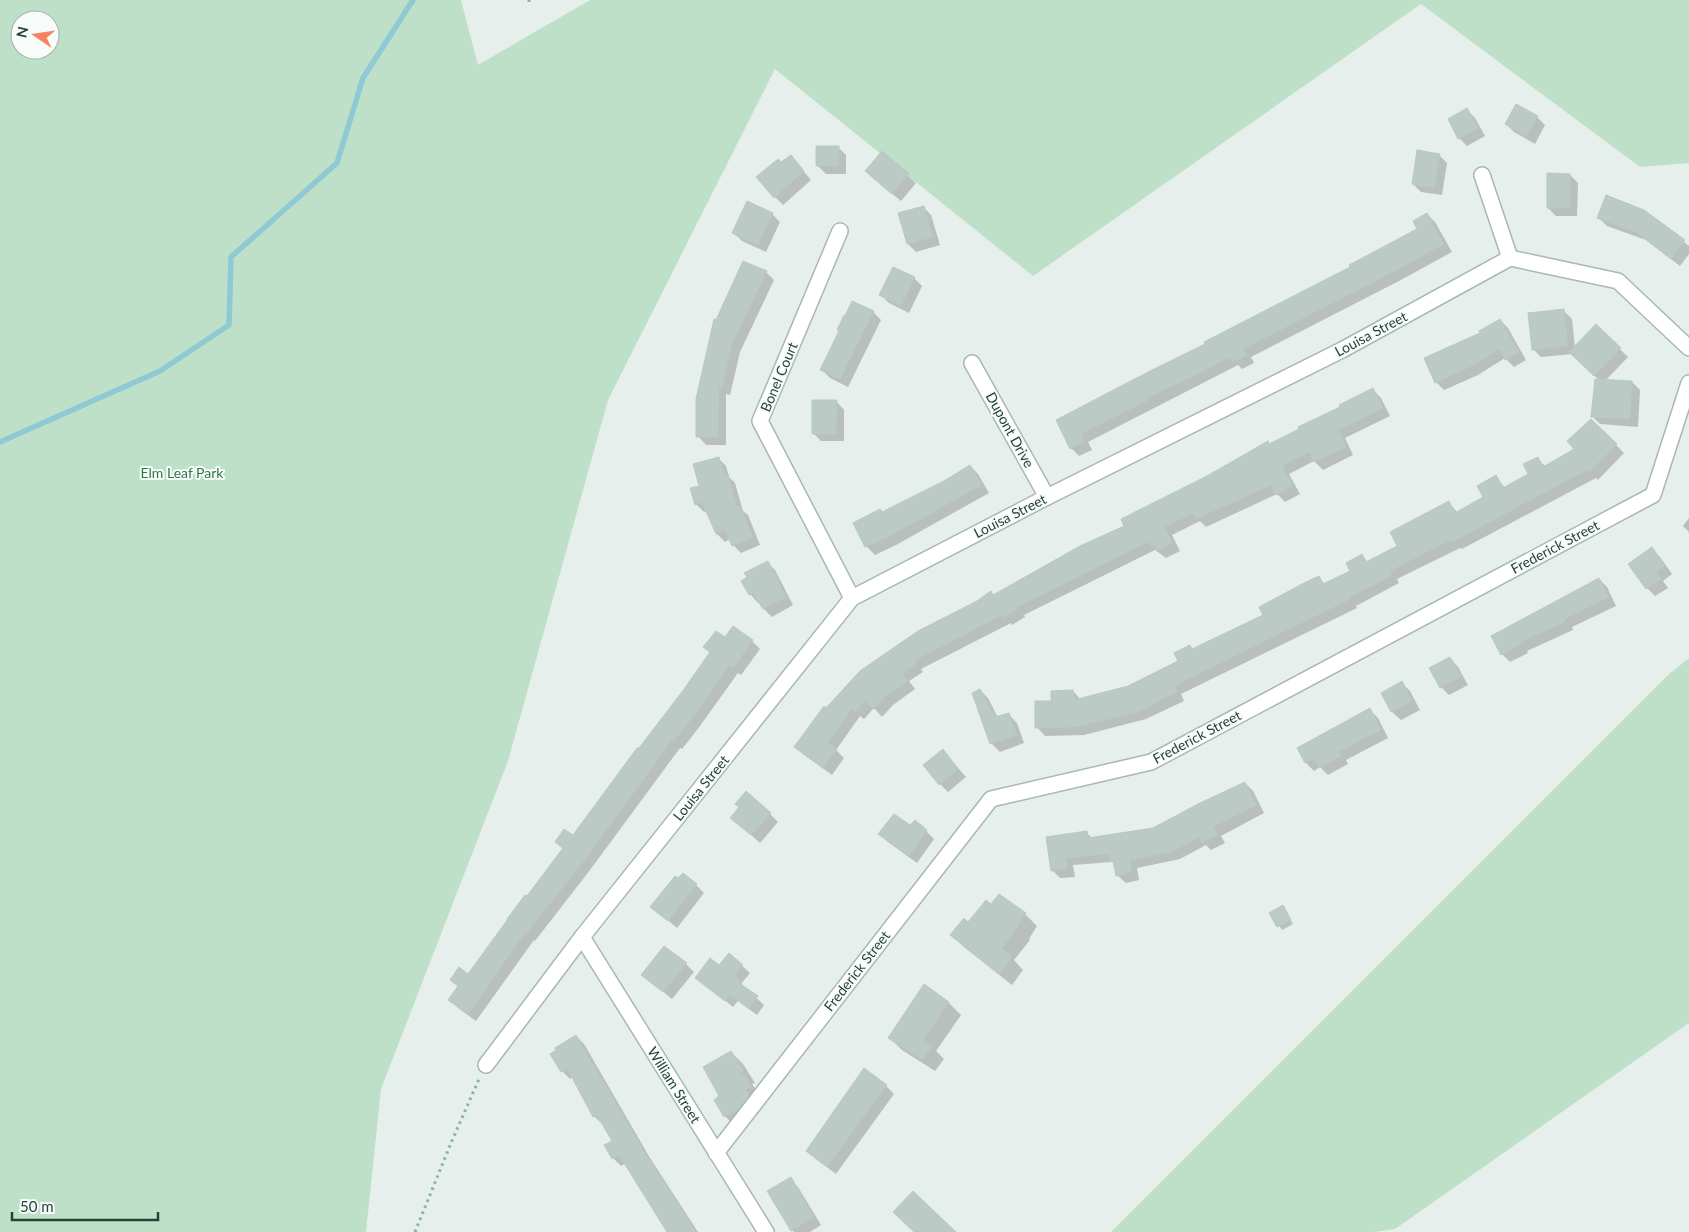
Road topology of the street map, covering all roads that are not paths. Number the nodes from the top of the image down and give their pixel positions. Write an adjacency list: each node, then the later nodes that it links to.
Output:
1 (1482, 175): 3 (street)
2 (840, 231): 8 (street, Bonel Court)
3 (1510, 258): 4 (street); 7 (street, Louisa Street)
4 (1689, 348)
5 (972, 363): 7 (street, Dupont Drive)
6 (1689, 382): 11 (street, Frederick Street)
7 (1047, 497): 8 (street, Louisa Street)
8 (852, 598): 9 (street, Louisa Street)
9 (582, 937): 10 (street, Louisa Street); 11 (street, William Street)
10 (486, 1065)
11 (716, 1152): 12 (street, William Street)
12 (766, 1232)

